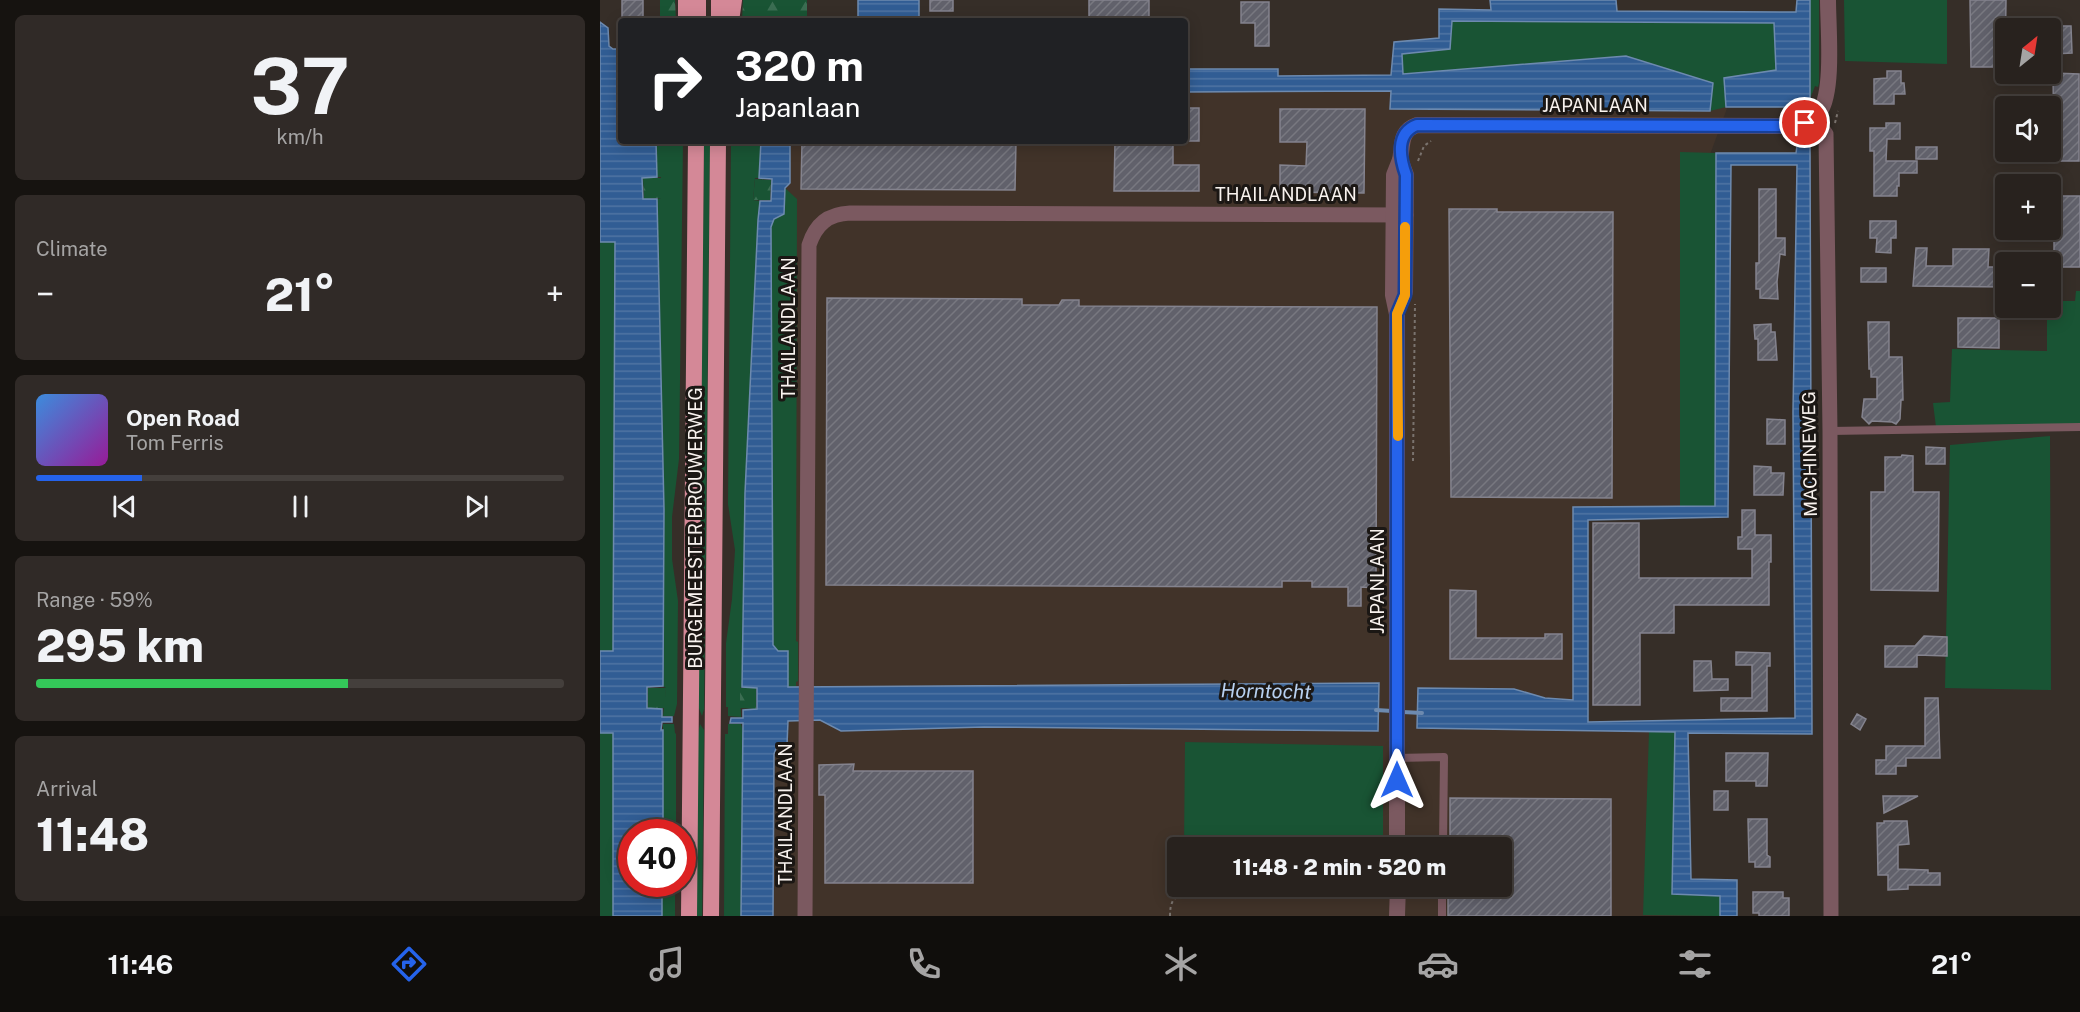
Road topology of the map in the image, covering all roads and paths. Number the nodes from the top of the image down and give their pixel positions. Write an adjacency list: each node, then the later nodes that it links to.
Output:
1 (686, 0): 6 (highway)
2 (698, 0): 7 (highway)
3 (719, 0): 8 (highway)
4 (734, 0): 9 (highway)
5 (1828, 0): 10 (street)
6 (686, 18)
7 (698, 18)
8 (719, 18)
9 (731, 18)
10 (1814, 118): 15 (street, JAPANLAAN); 18 (street, MACHINEWEG)
11 (1432, 140): 14 (path)
12 (696, 144): 26 (highway, BURGEMEESTER BROUWERWEG)
13 (718, 144): 27 (highway, BURGEMEESTER BROUWERWEG)
14 (1418, 168)
15 (1400, 215): 20 (street, JAPANLAAN); 28 (street, THAILANDLAAN)
16 (1415, 304): 19 (path)
17 (2080, 427): 18 (lane)
18 (1830, 431): 32 (street, MACHINEWEG)
19 (1413, 466)
20 (1397, 758): 21 (street, JAPANLAAN); 22 (lane)
21 (1398, 837)
22 (1443, 837)
23 (1177, 897): 29 (path)
24 (1398, 897): 30 (street)
25 (1442, 897): 31 (lane)
26 (689, 916)
27 (711, 916)
28 (805, 916)
29 (1170, 916)
30 (1397, 916)
31 (1442, 916)
32 (1831, 916)

